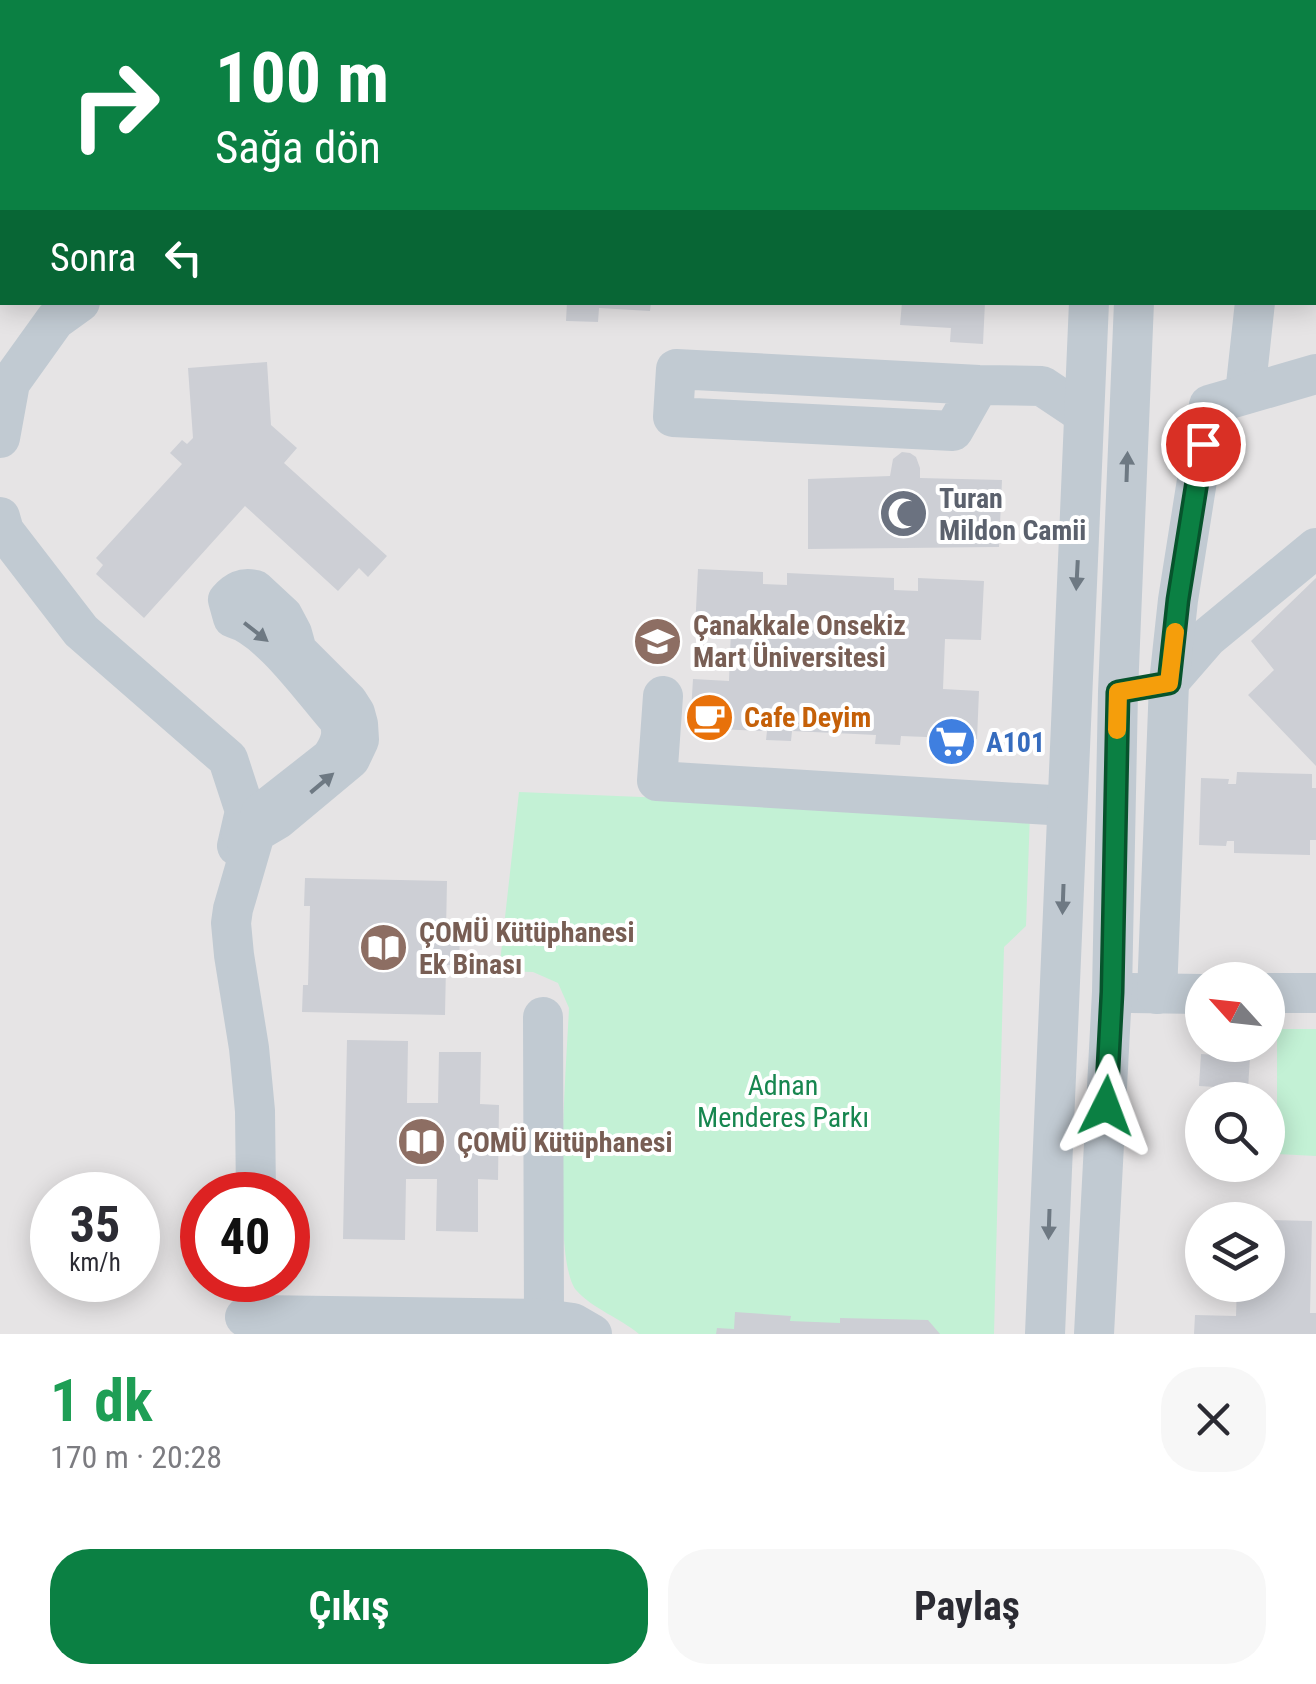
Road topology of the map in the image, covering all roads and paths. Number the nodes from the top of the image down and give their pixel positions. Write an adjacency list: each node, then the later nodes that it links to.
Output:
1 (62, 305): 10 (street)
2 (76, 305): 13 (street)
3 (1089, 305): 6 (street)
4 (1134, 305): 18 (street, one-way to 4)
5 (1255, 305): 11 (street)
6 (1087, 347): 9 (street); 12 (street)
7 (1316, 374): 11 (street)
8 (979, 385): 8 (street); 9 (street)
9 (1042, 386): 12 (street)
10 (0, 391)
11 (1245, 394): 17 (street)
12 (1084, 414): 20 (street, one-way to 20)
13 (0, 438)
14 (0, 491): 22 (street)
15 (0, 518): 22 (street)
16 (1316, 548): 17 (street)
17 (1169, 683): 18 (street); 26 (street)
18 (1118, 692): 20 (street); 23 (street)
19 (662, 696): 21 (street)
20 (1071, 701): 21 (street)
21 (1067, 806): 34 (street, one-way to 34)
22 (251, 822): 22 (street, one-way to 22); 29 (street); 30 (street)
23 (1112, 992): 26 (street); 35 (street)
24 (1285, 993): 25 (street)
25 (1316, 993)
26 (1157, 994): 27 (street)
27 (1185, 994)
28 (543, 1017): 32 (street)
29 (244, 1172)
30 (256, 1172)
31 (251, 1310): 32 (street)
32 (544, 1319): 33 (street)
33 (592, 1334)
34 (1044, 1334)
35 (1094, 1334)

